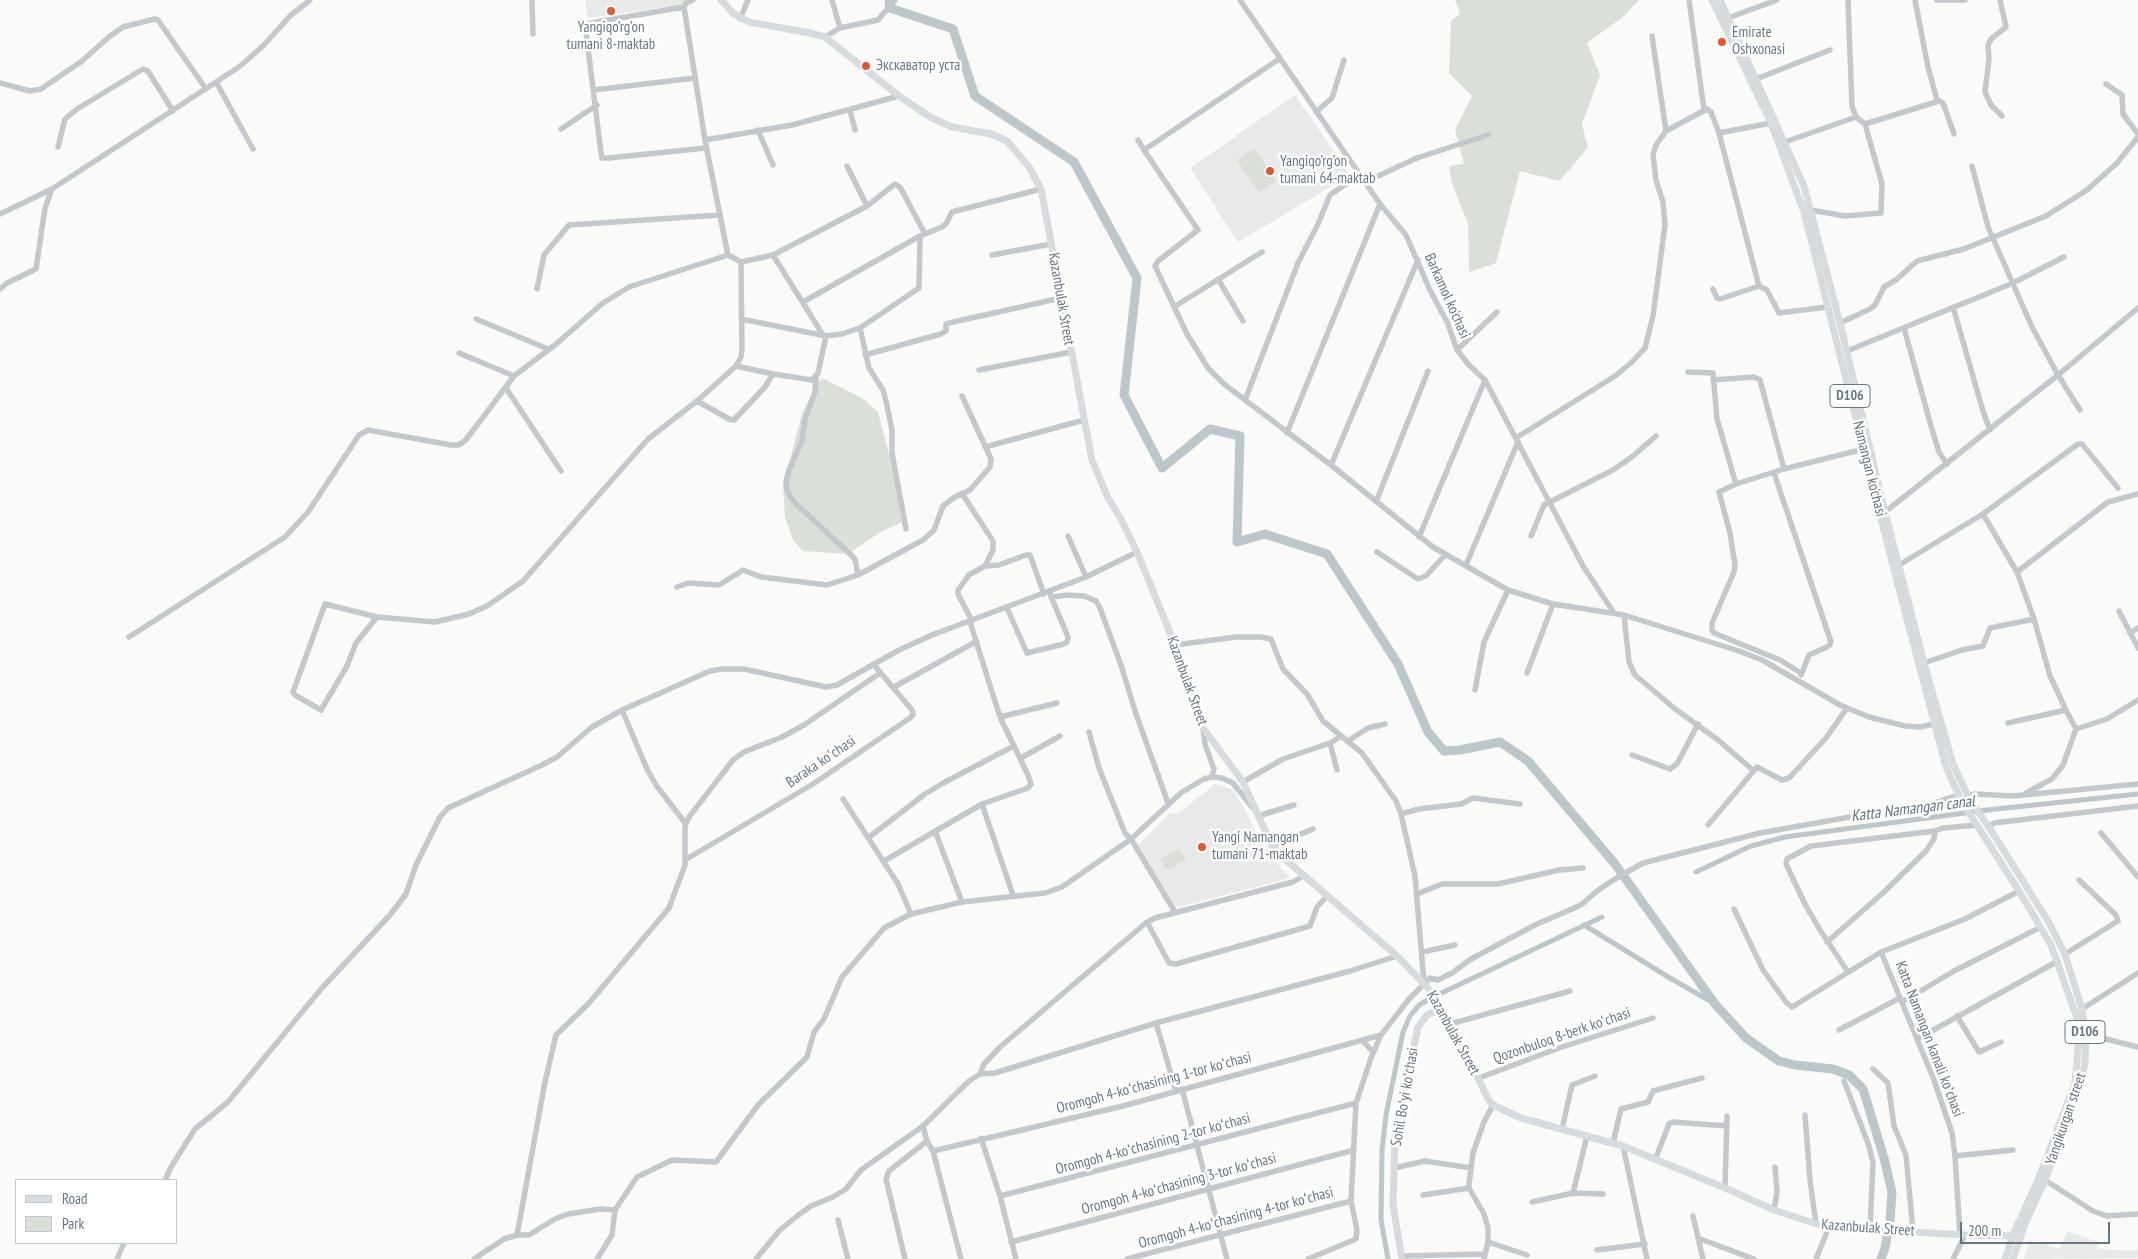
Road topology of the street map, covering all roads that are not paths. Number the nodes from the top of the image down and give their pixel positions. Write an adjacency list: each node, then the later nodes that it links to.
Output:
1 (310, 0): 30 (street)
2 (532, 0): 22 (street)
3 (693, 0): 18 (street)
4 (721, 0): 20 (main road)
5 (748, 0): 20 (street)
6 (832, 0): 21 (street)
7 (895, 0): 21 (street)
8 (1240, 0): 26 (street, Barkamol ko'chasi)
9 (1689, 0): 40 (street)
10 (1712, 0): 44 (main road, Namangan ko'chasi / D106)
11 (1720, 0): 19 (main road, Namangan ko'chasi / D106)
12 (1777, 0): 19 (street)
13 (1848, 0): 43 (street)
14 (1916, 0): 36 (street)
15 (1937, 0): 16 (street)
16 (1966, 0)
17 (2000, 0): 42 (street)
18 (684, 7): 28 (street); 34 (street)
19 (1728, 18): 29 (main road, Namangan ko'chasi / D106)
20 (740, 19): 24 (main road, Kazanbulak Street)
21 (840, 28): 24 (street)
22 (534, 34)
23 (1652, 36): 49 (street)
24 (825, 37): 35 (main road, Kazanbulak Street)
25 (1830, 50): 29 (street)
26 (1279, 59): 41 (street, Barkamol ko'chasi); 60 (street)
27 (1344, 60): 41 (street)
28 (695, 78): 34 (street); 54 (street)
29 (1756, 79): 56 (main road, Namangan ko'chasi / D106)
30 (216, 82): 33 (street); 59 (street)
31 (0, 83): 33 (street)
32 (2106, 84): 53 (street)
33 (206, 89): 38 (street)
34 (594, 90): 37 (street)
35 (899, 96): 39 (street); 67 (main road, Kazanbulak Street)
36 (1937, 100): 45 (street); 51 (street)
37 (596, 105): 46 (street); 58 (street)
38 (173, 110): 57 (street); 66 (street)
39 (850, 110): 47 (street); 48 (street)
40 (1704, 110): 49 (street); 50 (street)
41 (1316, 112): 64 (street, Barkamol ko'chasi)
42 (2002, 116)
43 (1856, 117): 45 (street); 56 (street)
44 (1771, 123): 50 (street); 92 (main road, Namangan ko'chasi / D106)
45 (1865, 124): 70 (street)
46 (561, 129)
47 (758, 130): 54 (street); 61 (street)
48 (856, 130)
49 (1666, 132): 128 (street)
50 (1719, 134): 85 (street)
51 (1954, 134)
52 (1488, 135): 65 (street)
53 (2138, 136): 74 (street)
54 (705, 140): 58 (street)
55 (1138, 140): 60 (street)
56 (1785, 142): 70 (main road, Namangan ko'chasi / D106)
57 (58, 147)
58 (706, 148): 72 (street)
59 (253, 149)
60 (1144, 150): 91 (street)
61 (774, 165)
62 (847, 166): 69 (street)
63 (1972, 166): 74 (street)
64 (1360, 175): 65 (street, Barkamol ko'chasi); 121 (street)
65 (1365, 182): 68 (street, Barkamol ko'chasi)
66 (52, 189): 71 (street); 86 (street)
67 (1041, 189): 73 (street); 75 (main road, Kazanbulak Street)
68 (1380, 204): 81 (street, Barkamol ko'chasi); 126 (street)
69 (867, 206): 73 (street); 78 (street)
70 (1810, 210): 99 (main road, Namangan ko'chasi / D106)
71 (0, 214)
72 (720, 215): 77 (street); 88 (street)
73 (923, 235): 90 (street); 100 (street)
74 (1993, 237): 84 (street); 99 (street)
75 (1051, 244): 79 (street); 89 (main road, Kazanbulak Street)
76 (1262, 252): 83 (street)
77 (728, 255): 82 (street); 103 (street)
78 (773, 255): 82 (street); 90 (street)
79 (992, 255)
80 (2064, 258): 84 (street)
81 (1418, 260): 104 (street, Barkamol ko'chasi); 132 (street)
82 (741, 262): 97 (street)
83 (1218, 280): 91 (street); 98 (street)
84 (2013, 282): 93 (street); 114 (street)
85 (1759, 286): 87 (street); 92 (street)
86 (0, 289)
87 (1713, 289)
88 (537, 290)
89 (1061, 298): 106 (main road, Kazanbulak Street); 108 (street)
90 (804, 302): 102 (street)
91 (1174, 307): 121 (street)
92 (1827, 307): 130 (main road, Namangan ko'chasi / D106)
93 (1953, 307): 101 (street); 125 (street)
94 (2138, 308): 114 (street)
95 (1496, 312): 104 (street)
96 (476, 318): 103 (street)
97 (741, 319): 102 (street); 109 (street)
98 (1242, 321)
99 (1840, 323): 105 (main road, Namangan ko'chasi / D106)
100 (860, 328): 102 (street); 108 (street)
101 (1904, 328): 105 (street); 131 (street)
102 (824, 335): 116 (street)
103 (548, 349): 115 (street)
104 (1457, 350): 117 (street, Barkamol ko'chasi)
105 (1847, 351): 142 (main road, Namangan ko'chasi / D106)
106 (1071, 352): 110 (street); 124 (main road, Kazanbulak Street)
107 (459, 353): 115 (street)
108 (865, 355): 144 (street)
109 (736, 366): 113 (street); 122 (street)
110 (979, 370)
111 (1428, 371): 140 (street)
112 (1688, 372): 118 (street)
113 (773, 374): 116 (street); 122 (street)
114 (2058, 375): 123 (street); 125 (street)
115 (514, 376): 119 (street)
116 (816, 377): 155 (street)
117 (1485, 380): 128 (street, Barkamol ko'chasi); 147 (street)
118 (1713, 380): 133 (street); 136 (street)
119 (506, 388): 134 (street); 170 (street)
120 (962, 396): 129 (street)
121 (1244, 400): 126 (street)
122 (697, 401): 165 (street)
123 (2080, 410)
124 (1084, 420): 129 (street); 148 (main road, Kazanbulak Street)
125 (1990, 430): 131 (street)
126 (1287, 433): 132 (street)
127 (1656, 436): 141 (street)
128 (1517, 440): 141 (street, Barkamol ko'chasi); 151 (street)
129 (985, 447): 139 (street)
130 (1864, 449): 133 (street); 188 (main road, Namangan ko'chasi / D106)
131 (1945, 461): 142 (street)
132 (1331, 465): 140 (street)
133 (1784, 469): 135 (street)
134 (561, 471)
135 (1774, 472): 136 (street); 178 (street)
136 (1736, 484): 178 (street)
137 (2118, 488): 143 (street)
138 (2138, 494): 154 (street)
139 (963, 495): 153 (street); 155 (street)
140 (1376, 502): 147 (street)
141 (1550, 502): 146 (street); 163 (street, Barkamol ko'chasi)
142 (1885, 512): 152 (main road, Namangan ko'chasi / D106)
143 (1983, 514): 152 (street); 154 (street)
144 (906, 529)
145 (1068, 536): 156 (street)
146 (1531, 536)
147 (1419, 537): 150 (street)
148 (1137, 552): 156 (street); 172 (main road, Kazanbulak Street)
149 (1377, 552): 150 (street)
150 (1445, 555): 151 (street)
151 (1466, 565): 158 (street)
152 (1899, 565): 174 (main road, Namangan ko'chasi / D106)
153 (985, 566): 159 (street); 167 (street)
154 (2017, 572): 166 (street)
155 (858, 575): 157 (street)
156 (1086, 577): 159 (street)
157 (677, 587)
158 (1508, 590): 160 (street); 181 (street)
159 (1048, 594): 161 (street); 161 (street); 211 (street)
160 (1553, 604): 163 (street); 177 (street)
161 (1007, 608): 167 (street)
162 (2119, 611): 169 (street)
163 (1614, 613): 164 (street)
164 (1624, 615): 179 (street); 191 (street)
165 (377, 617): 165 (street)
166 (2034, 619): 174 (street); 186 (street)
167 (971, 621): 171 (street); 175 (street)
168 (2138, 628): 169 (street)
169 (2130, 633): 173 (street)
170 (129, 636)
171 (978, 640): 180 (street); 187 (street)
172 (1175, 645): 192 (main road, Kazanbulak Street); 196 (street)
173 (2138, 648)
174 (1924, 663): 188 (main road, Namangan ko'chasi / D106)
175 (874, 665): 176 (street, Baraka koʻchasi); 185 (street)
176 (880, 673): 180 (street, Baraka koʻchasi); 219 (street)
177 (1527, 673)
178 (1801, 673): 179 (street)
179 (1799, 680): 184 (street)
180 (894, 687): 229 (street, Baraka koʻchasi)
181 (1476, 690)
182 (2138, 700): 193 (street)
183 (1057, 703): 187 (street)
184 (1847, 708): 188 (street); 203 (street)
185 (622, 710): 219 (street); 300 (street)
186 (2066, 710): 189 (street); 193 (street)
187 (1000, 717): 199 (street)
188 (1937, 723): 208 (main road, Namangan ko'chasi / D106); 210 (main road, Namangan ko'chasi / D106)
189 (2008, 723)
190 (1385, 724): 197 (street)
191 (1698, 724): 200 (street); 203 (street)
192 (1202, 728): 204 (street); 205 (main road, Kazanbulak Street)
193 (2076, 729): 207 (street)
194 (1089, 732): 227 (street)
195 (1060, 736): 201 (street)
196 (1340, 737): 197 (street); 198 (street)
197 (1348, 741): 217 (street)
198 (1330, 743): 202 (street); 205 (street)
199 (1014, 746): 201 (street); 226 (street)
200 (1632, 755)
201 (1021, 758): 212 (street)
202 (1337, 770)
203 (1754, 771): 220 (street)
204 (1212, 777): 211 (street); 216 (street)
205 (1243, 782): 216 (main road, Kazanbulak Street)
206 (2138, 784): 207 (street)
207 (2022, 794): 208 (street)
208 (1969, 798): 221 (main road, Yangikurgan street / D106)
209 (843, 799): 226 (street)
210 (1960, 799): 218 (main road, D106); 254 (street)
211 (1168, 803): 227 (street)
212 (982, 804): 223 (street); 237 (street)
213 (1520, 804): 217 (street)
214 (1294, 805): 216 (street)
215 (2138, 806): 221 (street)
216 (1257, 813): 228 (main road, Kazanbulak Street)
217 (1401, 814): 236 (street)
218 (1975, 823): 224 (street); 235 (main road, Yangikurgan street / D106)
219 (686, 824): 229 (street)
220 (1708, 825)
221 (1989, 827): 249 (main road, Yangikurgan street / D106)
222 (1312, 829): 228 (street)
223 (935, 831): 230 (street); 239 (street)
224 (1935, 831): 245 (street); 245 (street)
225 (2100, 833): 233 (street)
226 (868, 838): 230 (street)
227 (1131, 839): 237 (street); 241 (street)
228 (1272, 846): 232 (main road, Kazanbulak Street)
229 (685, 860): 320 (street)
230 (884, 861): 242 (street)
231 (1583, 868): 236 (street)
232 (1303, 876): 238 (main road, Kazanbulak Street); 241 (street)
233 (2138, 877)
234 (2079, 880): 249 (street)
235 (2019, 891): 244 (main road, Yangikurgan street / D106); 248 (street)
236 (1417, 894): 247 (street)
237 (1013, 895): 239 (street)
238 (1327, 896): 243 (street); 250 (main road, Kazanbulak Street)
239 (962, 902): 242 (street)
240 (1734, 909): 252 (street, Katta Namangan kanali koʻchasi)
241 (1175, 912): 243 (street)
242 (911, 914): 311 (street)
243 (1147, 922): 272 (street)
244 (2041, 927): 251 (main road, Yangikurgan street / D106); 256 (street)
245 (1827, 942): 252 (street)
246 (1455, 945): 247 (street)
247 (1422, 952): 254 (street)
248 (1881, 952): 252 (street, Katta Namangan kanali koʻchasi); 256 (street, Katta Namangan kanali koʻchasi)
249 (2065, 954): 258 (main road, Yangikurgan street / D106)
250 (1397, 956): 254 (main road, Kazanbulak Street); 261 (street)
251 (2058, 961): 259 (street); 265 (main road, Yangikurgan street / D106)
252 (1848, 972)
253 (2138, 972): 258 (street)
254 (1426, 985): 257 (main road, Kazanbulak Street); 264 (street)
255 (1570, 991): 262 (street)
256 (1901, 1000): 263 (street); 266 (street, Katta Namangan kanali koʻchasi)
257 (1440, 1005): 262 (main road, Kazanbulak Street); 298 (main road, Sohil Boʻyi koʻchasi)
258 (2082, 1008): 265 (main road, Yangikurgan street / D106)
259 (1957, 1016): 266 (street); 268 (street)
260 (1652, 1018): 274 (street, Qozonbuloq 8-berk koʻchasi)
261 (1156, 1023): 272 (street); 278 (street)
262 (1450, 1024): 274 (main road, Kazanbulak Street)
263 (1839, 1030)
264 (1381, 1035): 267 (street, Oromgoh 4-koʻchasining 1-tor koʻchasi); 270 (street)
265 (2083, 1037): 269 (street); 301 (main road, Yangikurgan street / D106); 322 (main road, Yangikurgan street / D106)
266 (1917, 1039): 295 (street, Katta Namangan kanali koʻchasi)
267 (1362, 1040): 270 (street); 277 (street, Oromgoh 4-koʻchasining 1-tor koʻchasi)
268 (2001, 1042)
269 (2138, 1047)
270 (1373, 1052): 279 (street)
271 (1873, 1069): 319 (street)
272 (980, 1074): 283 (street)
273 (1595, 1076): 285 (street)
274 (1479, 1078): 280 (main road, Kazanbulak Street)
275 (1702, 1078): 289 (street)
276 (1844, 1080): 318 (street)
277 (1182, 1089): 278 (street, Oromgoh 4-koʻchasining 1-tor koʻchasi); 290 (street)
278 (1176, 1091): 287 (street, Oromgoh 4-koʻchasining 1-tor koʻchasi)
279 (1356, 1103): 290 (street, Oromgoh 4-koʻchasining 2-tor koʻchasi); 292 (street)
280 (1493, 1105): 285 (main road, Kazanbulak Street); 299 (street)
281 (1728, 1116): 284 (street)
282 (1806, 1116): 316 (street)
283 (923, 1126): 288 (street); 336 (street)
284 (1727, 1126): 296 (street); 303 (street)
285 (1562, 1129): 286 (main road, Kazanbulak Street)
286 (1587, 1136): 289 (main road, Kazanbulak Street); 305 (street)
287 (981, 1138): 294 (street, Oromgoh 4-koʻchasining 1-tor koʻchasi); 308 (street)
288 (927, 1141): 294 (street); 338 (street)
289 (1613, 1143): 291 (main road, Kazanbulak Street)
290 (1198, 1146): 304 (street); 308 (street, Oromgoh 4-koʻchasining 2-tor koʻchasi)
291 (1623, 1146): 296 (main road, Kazanbulak Street); 328 (street)
292 (1354, 1150): 304 (street, Oromgoh 4-koʻchasining 3-tor koʻchasi); 309 (street)
293 (2013, 1150): 295 (street)
294 (933, 1151): 339 (street)
295 (1955, 1156): 321 (street, Katta Namangan kanali koʻchasi)
296 (1656, 1160): 303 (main road, Kazanbulak Street)
297 (1775, 1167): 312 (street)
298 (1394, 1168): 299 (street); 332 (main road, Sohil Boʻyi koʻchasi)
299 (1471, 1168): 302 (street)
300 (165, 1179)
301 (2044, 1180): 313 (street); 322 (main road, Yangikurgan street / D106)
302 (1469, 1188): 307 (street); 326 (street)
303 (1725, 1188): 312 (main road, Kazanbulak Street)
304 (1210, 1189): 323 (street); 325 (street, Oromgoh 4-koʻchasining 3-tor koʻchasi)
305 (1573, 1193): 306 (street); 310 (street)
306 (1603, 1194)
307 (1423, 1195)
308 (1000, 1196): 325 (street)
309 (1351, 1201): 323 (street, Oromgoh 4-koʻchasining 4-tor koʻchasi); 343 (street)
310 (1532, 1202)
311 (615, 1210): 320 (street); 335 (street)
312 (1774, 1210): 316 (main road, Kazanbulak Street)
313 (2138, 1214)
314 (1692, 1216): 324 (street)
315 (838, 1220): 337 (street)
316 (1816, 1224): 317 (main road, Kazanbulak Street)
317 (1829, 1227): 318 (main road, Kazanbulak Street); 347 (street)
318 (1870, 1230): 319 (main road, Kazanbulak Street)
319 (1913, 1231): 321 (main road, Kazanbulak Street)
320 (516, 1235): 334 (street)
321 (1963, 1235): 322 (main road, Kazanbulak Street); 348 (street)
322 (2017, 1235): 349 (main road, Yangikurgan street / D106); 350 (main road, Yangikurgan street / D106)
323 (1221, 1236): 341 (street, Oromgoh 4-koʻchasining 4-tor koʻchasi); 342 (street)
324 (1698, 1238): 345 (street); 346 (street)
325 (1011, 1242): 340 (street)
326 (1488, 1242): 330 (street); 331 (street)
327 (124, 1244): 333 (street)
328 (1645, 1244): 329 (street); 344 (street)
329 (1597, 1250)
330 (1484, 1256): 332 (street)
331 (1527, 1256)
332 (1401, 1258)
333 (116, 1259)
334 (474, 1259)
335 (597, 1259)
336 (756, 1259)
337 (848, 1259)
338 (905, 1259)
339 (960, 1259)
340 (1016, 1259)
341 (1128, 1259)
342 (1227, 1259)
343 (1308, 1259)
344 (1647, 1259)
345 (1703, 1259)
346 (1754, 1259)
347 (1816, 1259)
348 (1953, 1259)
349 (2005, 1259)
350 (2013, 1259)

